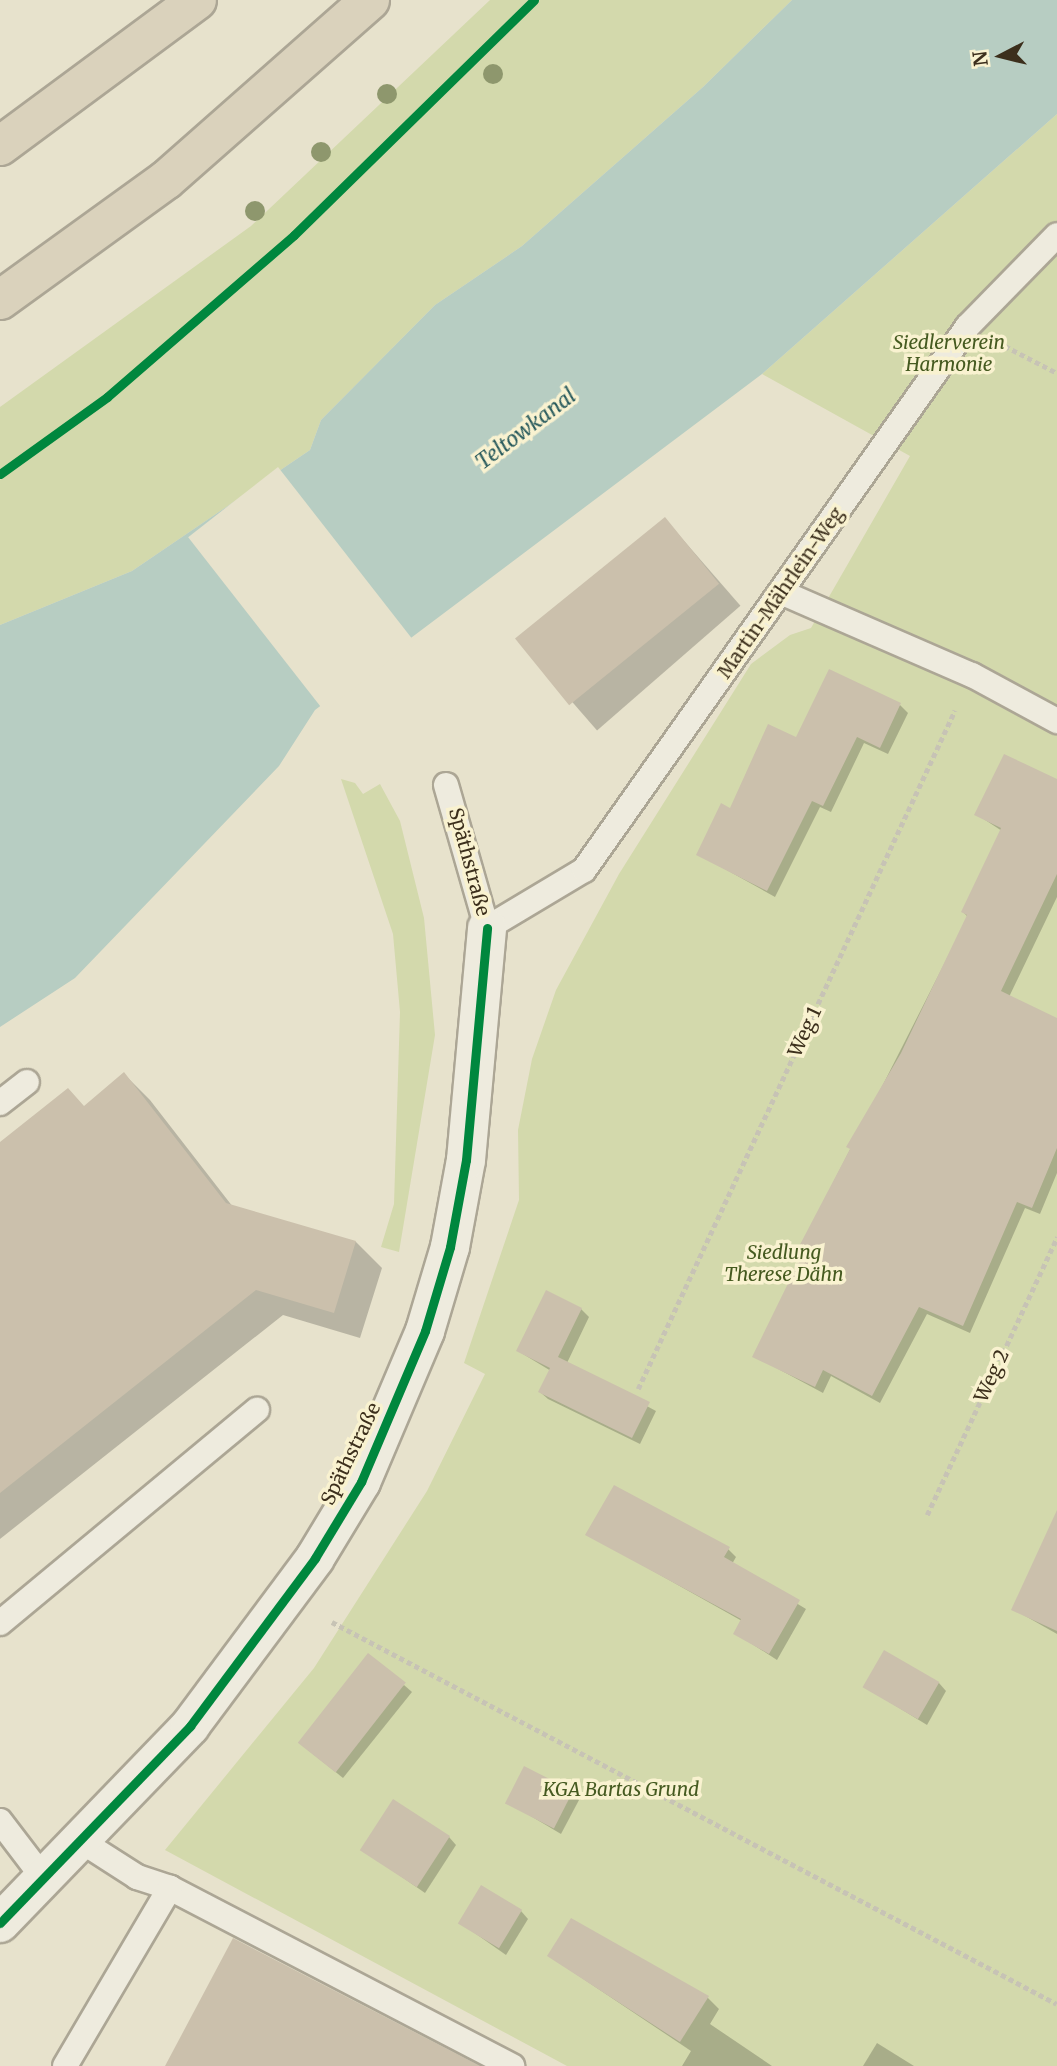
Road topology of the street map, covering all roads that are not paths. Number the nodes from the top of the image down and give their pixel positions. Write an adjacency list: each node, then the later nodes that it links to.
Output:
1 (197, 0): 3 (highway)
2 (370, 0): 5 (highway)
3 (0, 146)
4 (1057, 235): 6 (lane, Martin-Mährlein-Weg)
5 (0, 300)
6 (783, 593): 7 (lane); 9 (lane, Martin-Mährlein-Weg)
7 (1057, 721)
8 (446, 785): 9 (lane, Späthstraße)
9 (487, 928): 15 (street, Späthstraße)
10 (27, 1082): 11 (lane)
11 (0, 1103)
12 (257, 1410): 13 (lane)
13 (0, 1623)
14 (0, 1821): 16 (lane)
15 (81, 1841): 16 (street, Späthstraße); 17 (lane)
16 (45, 1880): 18 (street, Späthstraße)
17 (170, 1888): 19 (lane); 20 (lane)
18 (0, 1923)
19 (65, 2066)
20 (512, 2066)

